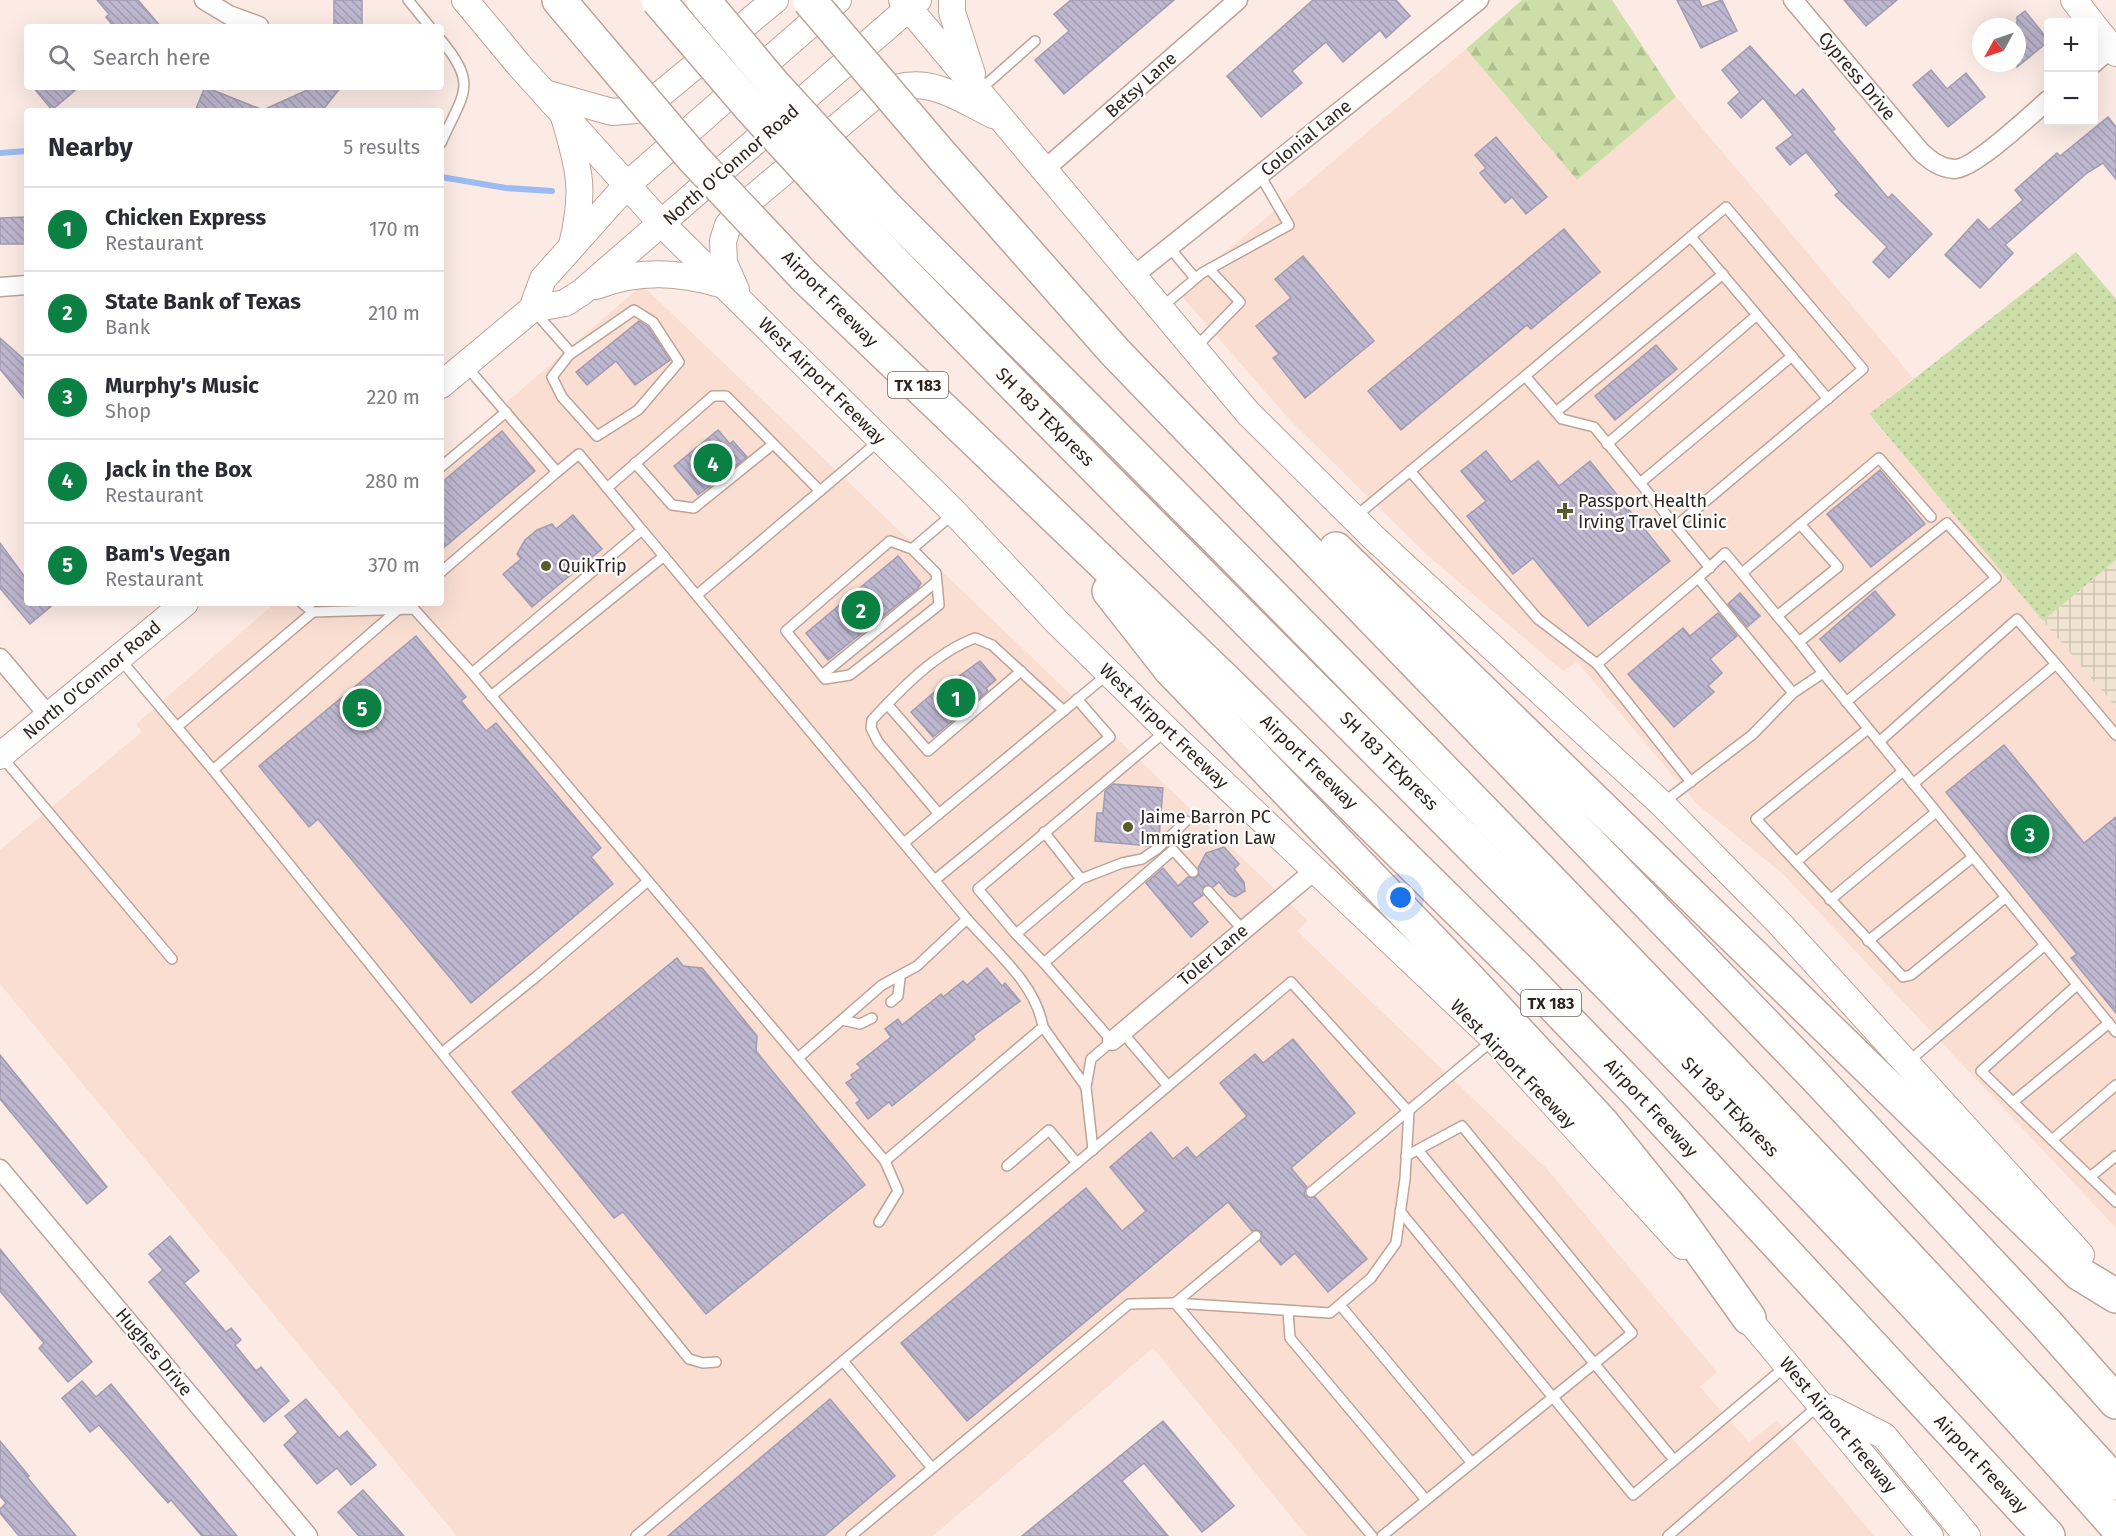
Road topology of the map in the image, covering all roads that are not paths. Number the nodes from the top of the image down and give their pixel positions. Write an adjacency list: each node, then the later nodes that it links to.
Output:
1 (204, 0): 17 (street)
2 (408, 0): 18 (lane)
3 (465, 0): 24 (main road, West Airport Freeway)
4 (559, 0): 67 (highway, Airport Freeway / TX 183, bridge)
5 (658, 0): 189 (highway, SH 183 TEXpress, bridge)
6 (703, 0): 187 (highway, SH 183 TEXpress, bridge)
7 (775, 0): 24 (main road)
8 (809, 0): 48 (highway, bridge)
9 (838, 0): 31 (main road)
10 (952, 0): 23 (main road)
11 (1238, 0): 29 (street, Betsy Lane)
12 (1479, 0): 30 (street, Colonial Lane)
13 (1793, 0): 25 (street, Cypress Drive)
14 (2074, 0): 16 (main road)
15 (910, 3): 23 (main road); 32 (main road, North O'Connor Road)
16 (2088, 18)
17 (254, 24)
18 (428, 24)
19 (2098, 34): 22 (main road)
20 (1035, 40): 23 (lane)
21 (444, 44): 28 (lane)
22 (2109, 52)
23 (979, 91): 27 (main road)
24 (544, 93): 26 (main road, West Airport Freeway)
25 (2044, 104)
26 (563, 114): 31 (main road, West Airport Freeway); 34 (main road)
27 (1004, 121): 29 (main road); 43 (main road)
28 (444, 136)
29 (1044, 170): 38 (main road)
30 (1260, 175): 35 (street, Colonial Lane); 36 (lane)
31 (627, 185): 32 (main road, West Airport Freeway); 34 (main road)
32 (662, 224): 42 (main road, North O'Connor Road); 43 (main road, West Airport Freeway)
33 (1691, 237): 37 (lane); 52 (lane); 54 (lane)
34 (572, 246): 45 (main road)
35 (1169, 247): 38 (street, Colonial Lane); 39 (lane)
36 (1209, 269): 39 (lane); 47 (lane)
37 (1722, 274): 46 (lane); 56 (lane)
38 (1132, 277): 44 (main road)
39 (1195, 278): 44 (lane)
40 (24, 285): 41 (street)
41 (0, 287)
42 (582, 292): 43 (main road); 45 (main road, North O'Connor Road)
43 (733, 294): 57 (main road, West Airport Freeway)
44 (1161, 307): 47 (main road)
45 (532, 309): 49 (lane); 51 (main road, North O'Connor Road)
46 (1757, 315): 50 (lane); 58 (lane)
47 (1194, 348): 70 (main road)
48 (1115, 352): 170 (highway); 175 (highway)
49 (572, 353): 49 (lane)
50 (1791, 356): 54 (lane); 64 (lane)
51 (464, 364): 53 (main road, North O'Connor Road); 55 (lane)
52 (1525, 375): 56 (lane); 62 (lane)
53 (444, 382)
54 (1828, 399): 72 (lane)
55 (506, 412): 61 (lane); 63 (lane)
56 (1556, 412): 58 (lane)
57 (881, 440): 66 (lane); 68 (main road, West Airport Freeway)
58 (1608, 444): 64 (lane)
59 (772, 445): 60 (lane); 60 (lane); 66 (lane)
60 (636, 463): 65 (lane)
61 (444, 464)
62 (1410, 471): 70 (lane); 90 (lane)
63 (557, 472): 65 (lane); 77 (lane)
64 (1640, 483): 72 (lane)
65 (607, 488): 73 (lane)
66 (820, 491): 81 (lane)
67 (1031, 494): 174 (highway); 198 (highway, Airport Freeway / TX 183)
68 (954, 512): 74 (lane); 93 (main road, West Airport Freeway)
69 (1931, 517): 71 (lane)
70 (1353, 518): 114 (main road)
71 (1800, 524): 78 (lane); 86 (lane)
72 (1676, 526): 76 (lane)
73 (642, 530): 75 (lane); 94 (lane)
74 (912, 549): 80 (lane); 96 (lane)
75 (664, 556): 81 (lane); 98 (lane)
76 (1710, 568): 78 (lane); 79 (lane)
77 (444, 569)
78 (1742, 573): 86 (lane)
79 (1698, 578): 90 (lane); 97 (lane)
80 (936, 582): 96 (lane); 96 (lane)
81 (697, 596): 119 (lane)
82 (181, 606): 89 (main road, North O'Connor Road)
83 (306, 606): 85 (lane)
84 (403, 606): 85 (lane); 94 (lane); 110 (lane)
85 (313, 612): 104 (lane)
86 (1777, 616): 87 (lane)
87 (1799, 642): 95 (lane); 100 (lane)
88 (0, 658): 103 (street)
89 (119, 658): 103 (main road, North O'Connor Road); 104 (lane)
90 (1597, 663): 112 (lane)
91 (2056, 664): 107 (lane); 108 (lane); 113 (lane)
92 (1021, 671): 101 (lane); 101 (lane); 102 (lane)
93 (1109, 672): 99 (lane); 106 (main road, West Airport Freeway)
94 (472, 673): 98 (lane)
95 (1822, 673): 97 (lane); 100 (lane)
96 (822, 675)
97 (1793, 693): 112 (lane)
98 (491, 696): 126 (lane)
99 (1077, 699): 102 (lane); 124 (lane)
100 (1846, 702): 105 (lane)
101 (887, 704): 116 (lane)
102 (1064, 711): 116 (lane)
103 (49, 716): 109 (main road, North O'Connor Road)
104 (177, 727): 110 (lane)
105 (1868, 729): 108 (lane); 121 (lane)
106 (1167, 730): 118 (lane); 122 (main road, West Airport Freeway)
107 (2116, 735)
108 (1879, 742): 111 (lane)
109 (0, 756): 135 (lane)
110 (213, 770): 147 (lane)
111 (1903, 771): 113 (lane); 121 (lane)
112 (1691, 782): 114 (lane)
113 (1913, 784): 115 (lane)
114 (1662, 804): 149 (main road)
115 (1936, 812): 120 (lane); 129 (lane)
116 (939, 814): 119 (lane)
117 (1186, 821): 125 (lane)
118 (1044, 832): 125 (lane); 132 (lane)
119 (905, 842): 124 (lane)
120 (1973, 857): 128 (lane); 133 (lane)
121 (1796, 862): 129 (lane)
122 (1315, 870): 131 (street, Toler Lane); 146 (main road, West Airport Freeway)
123 (1193, 873): 136 (lane)
124 (936, 879): 130 (lane)
125 (1081, 879): 132 (lane)
126 (648, 881): 147 (lane); 148 (lane)
127 (1208, 891): 131 (lane)
128 (2006, 897): 133 (lane); 134 (lane)
129 (1830, 900): 133 (lane)
130 (967, 919): 137 (lane); 143 (lane)
131 (1243, 930): 145 (street, Toler Lane)
132 (1016, 934): 136 (lane)
133 (1868, 941)
134 (2044, 945): 138 (lane); 149 (lane)
135 (172, 959)
136 (1044, 963): 145 (lane)
137 (900, 978): 139 (lane); 141 (lane)
138 (2077, 984): 142 (lane); 153 (lane)
139 (891, 1002)
140 (872, 1018): 141 (lane)
141 (842, 1020): 148 (lane)
142 (2109, 1023): 144 (lane); 153 (lane)
143 (1043, 1028): 152 (lane); 160 (lane)
144 (2116, 1032)
145 (1117, 1037): 151 (lane); 152 (lane)
146 (1494, 1040): 154 (lane); 174 (main road, West Airport Freeway)
147 (443, 1052): 177 (lane)
148 (798, 1058): 160 (lane)
149 (1907, 1063): 170 (main road)
150 (2116, 1085): 155 (lane)
151 (1168, 1086): 154 (lane); 156 (lane)
152 (1086, 1088): 156 (lane)
153 (2013, 1102): 155 (lane)
154 (1408, 1112): 158 (lane); 165 (lane)
155 (2052, 1140): 164 (lane)
156 (1093, 1150): 161 (lane)
157 (1418, 1150): 158 (lane); 178 (lane); 178 (lane)
158 (1406, 1156): 167 (lane)
159 (2116, 1156): 164 (lane)
160 (885, 1161): 168 (lane)
161 (1077, 1163): 162 (lane); 176 (lane)
162 (1007, 1166)
163 (0, 1169): 190 (street, Hughes Drive)
164 (2090, 1177): 166 (lane)
165 (1311, 1192)
166 (2116, 1202)
167 (1400, 1211): 172 (lane); 181 (lane)
168 (879, 1222)
169 (1256, 1236): 171 (lane)
170 (2116, 1295)
171 (1175, 1303): 173 (lane); 186 (lane); 193 (lane)
172 (1340, 1305): 173 (lane); 185 (lane)
173 (1288, 1311): 188 (lane)
174 (1749, 1318): 179 (main road, West Airport Freeway)
175 (2046, 1323): 180 (highway); 182 (highway)
176 (843, 1361): 186 (lane); 191 (lane)
177 (716, 1362)
178 (1594, 1364): 181 (lane); 184 (lane)
179 (1788, 1364): 183 (main road, West Airport Freeway); 184 (lane)
180 (2116, 1368)
181 (1553, 1397): 184 (lane); 185 (lane)
182 (2116, 1402)
183 (1821, 1404): 195 (lane); 196 (main road, West Airport Freeway); 197 (main road)
184 (1674, 1460)
185 (1472, 1463): 188 (lane)
186 (932, 1468): 192 (lane)
187 (2116, 1483)
188 (1426, 1500): 194 (lane)
189 (2116, 1526)
190 (308, 1536)
191 (636, 1536)
192 (851, 1536)
193 (1372, 1536)
194 (1382, 1536)
195 (1668, 1536)
196 (1930, 1536)
197 (1967, 1536)
198 (2048, 1536)

